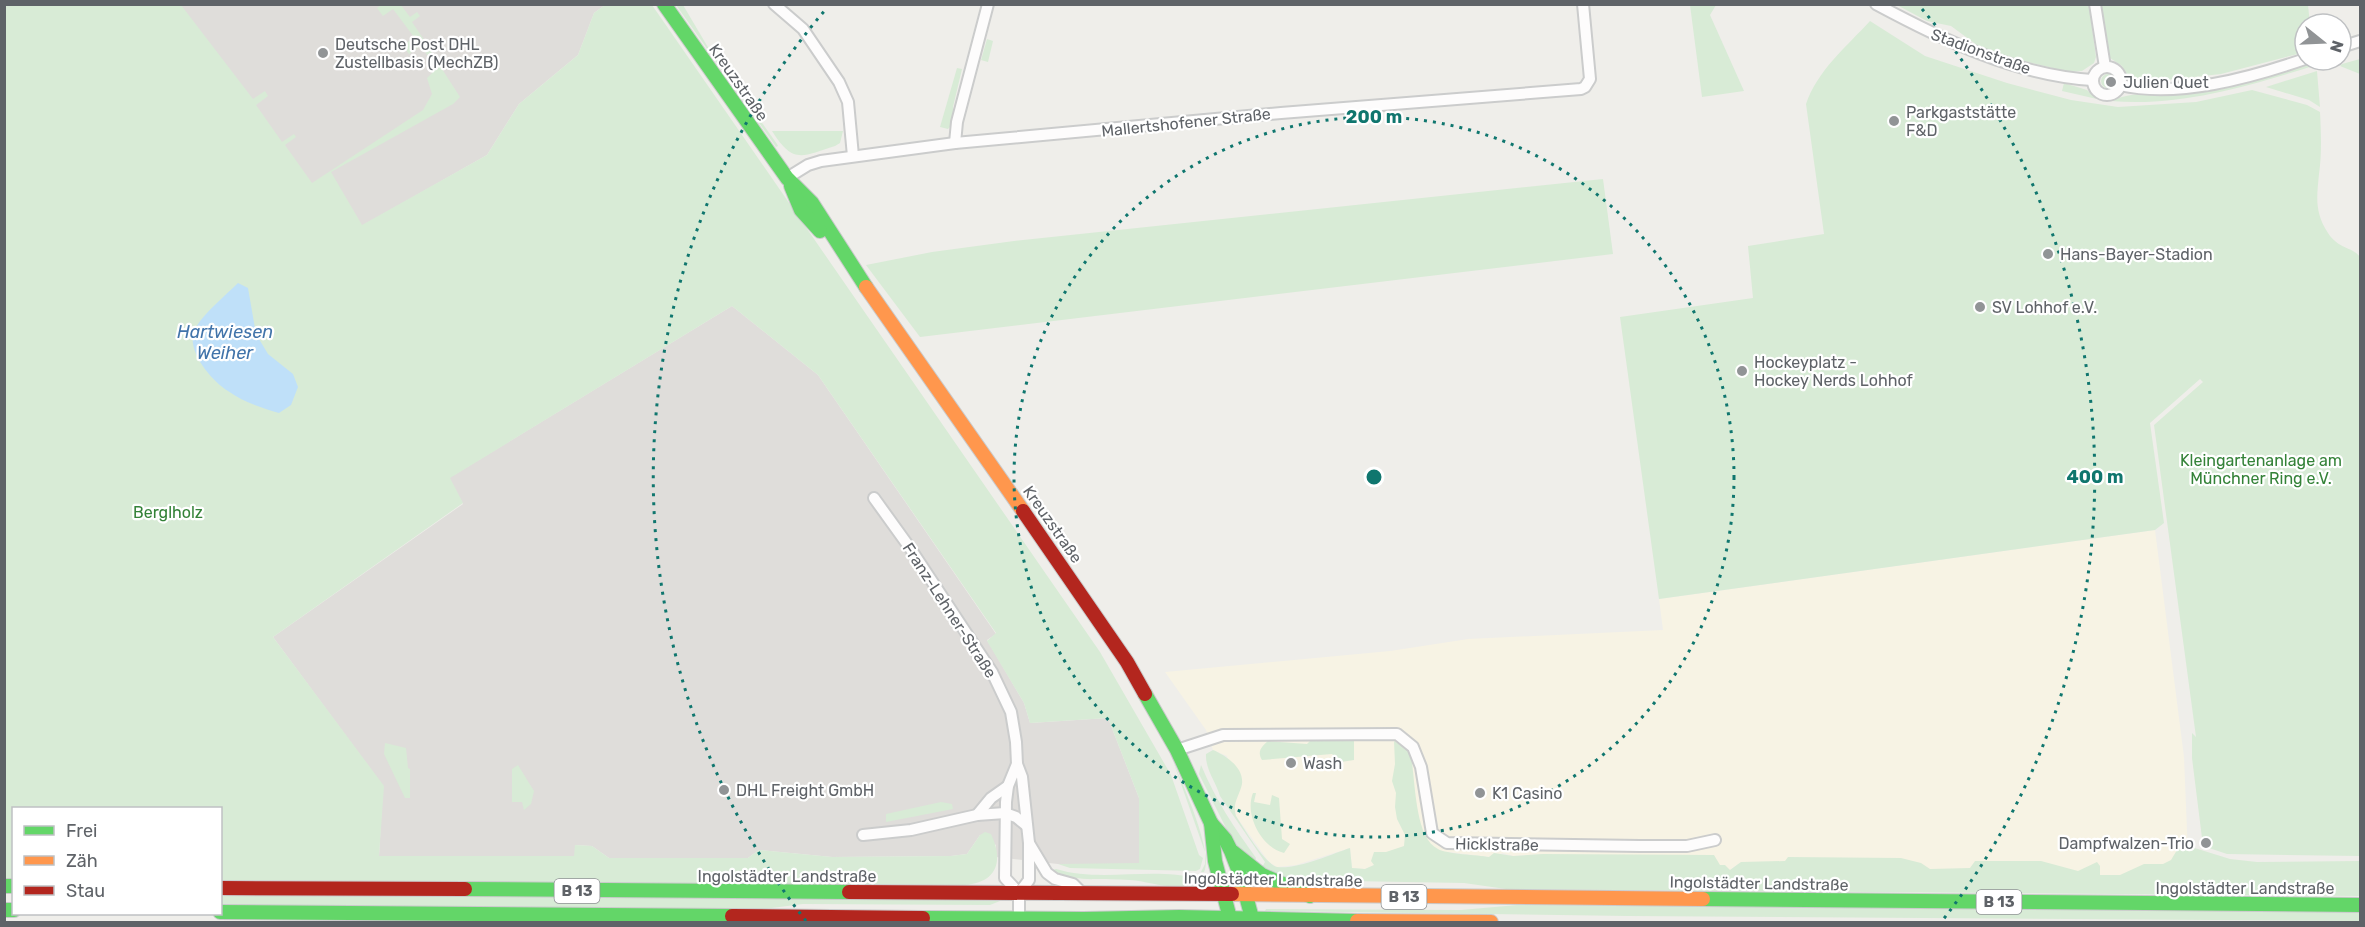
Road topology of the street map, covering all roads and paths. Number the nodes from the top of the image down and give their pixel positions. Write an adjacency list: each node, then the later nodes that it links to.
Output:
1 (664, 4): 13 (main road, Kreuzstraße)
2 (774, 4): 12 (street)
3 (988, 4): 11 (street)
4 (1582, 4): 11 (street, Mallertshofener Straße)
5 (1876, 4): 9 (street, Stadionstraße)
6 (2095, 4): 8 (street)
7 (2293, 63): 10 (street, Stadionstraße)
8 (2105, 67): 9 (street); 10 (street)
9 (2092, 80): 10 (street, Stadionstraße)
10 (2120, 85)
11 (955, 143): 12 (street, Mallertshofener Straße)
12 (853, 156): 13 (street, Mallertshofener Straße)
13 (787, 178): 15 (main road, Kreuzstraße)
14 (874, 498): 16 (street, Franz-Lehner-Straße)
15 (1177, 750): 21 (main road, Kreuzstraße); 24 (street, Hicklstraße)
16 (1017, 764): 17 (street, Franz-Lehner-Straße); 18 (street, Franz-Lehner-Straße)
17 (1008, 786): 18 (street); 19 (street, Franz-Lehner-Straße); 20 (street, Franz-Lehner-Straße)
18 (1023, 790): 22 (street, Franz-Lehner-Straße)
19 (1005, 813): 20 (street); 22 (street); 28 (street, Franz-Lehner-Straße)
20 (977, 815): 23 (street)
21 (1211, 823): 26 (main road, Kreuzstraße); 30 (main road, Kreuzstraße)
22 (1027, 826): 25 (street, Franz-Lehner-Straße)
23 (863, 835)
24 (1715, 840)
25 (1029, 843): 28 (street, Franz-Lehner-Straße); 29 (street)
26 (1231, 850): 31 (main road, Kreuzstraße); 32 (main road, Kreuzstraße)
27 (222, 888): 28 (main road, Ingolstädter Landstraße / B 13)
28 (1019, 894): 29 (main road, Ingolstädter Landstraße / B 13); 35 (street, Franz-Lehner-Straße)
29 (1083, 894): 30 (main road, Ingolstädter Landstraße / B 13)
30 (1222, 894): 31 (main road, Ingolstädter Landstraße / B 13); 37 (main road, Kreuzstraße)
31 (1246, 895): 32 (main road, Ingolstädter Landstraße / B 13); 38 (main road, Kreuzstraße)
32 (1310, 896): 33 (main road, Ingolstädter Landstraße / B 13)
33 (2361, 905)
34 (222, 912): 35 (main road, B 13)
35 (1019, 918): 36 (main road, B 13)
36 (1182, 920): 37 (main road, B 13)
37 (1230, 921): 38 (main road, B 13)
38 (1252, 921): 39 (main road, B 13)
39 (1491, 922)

